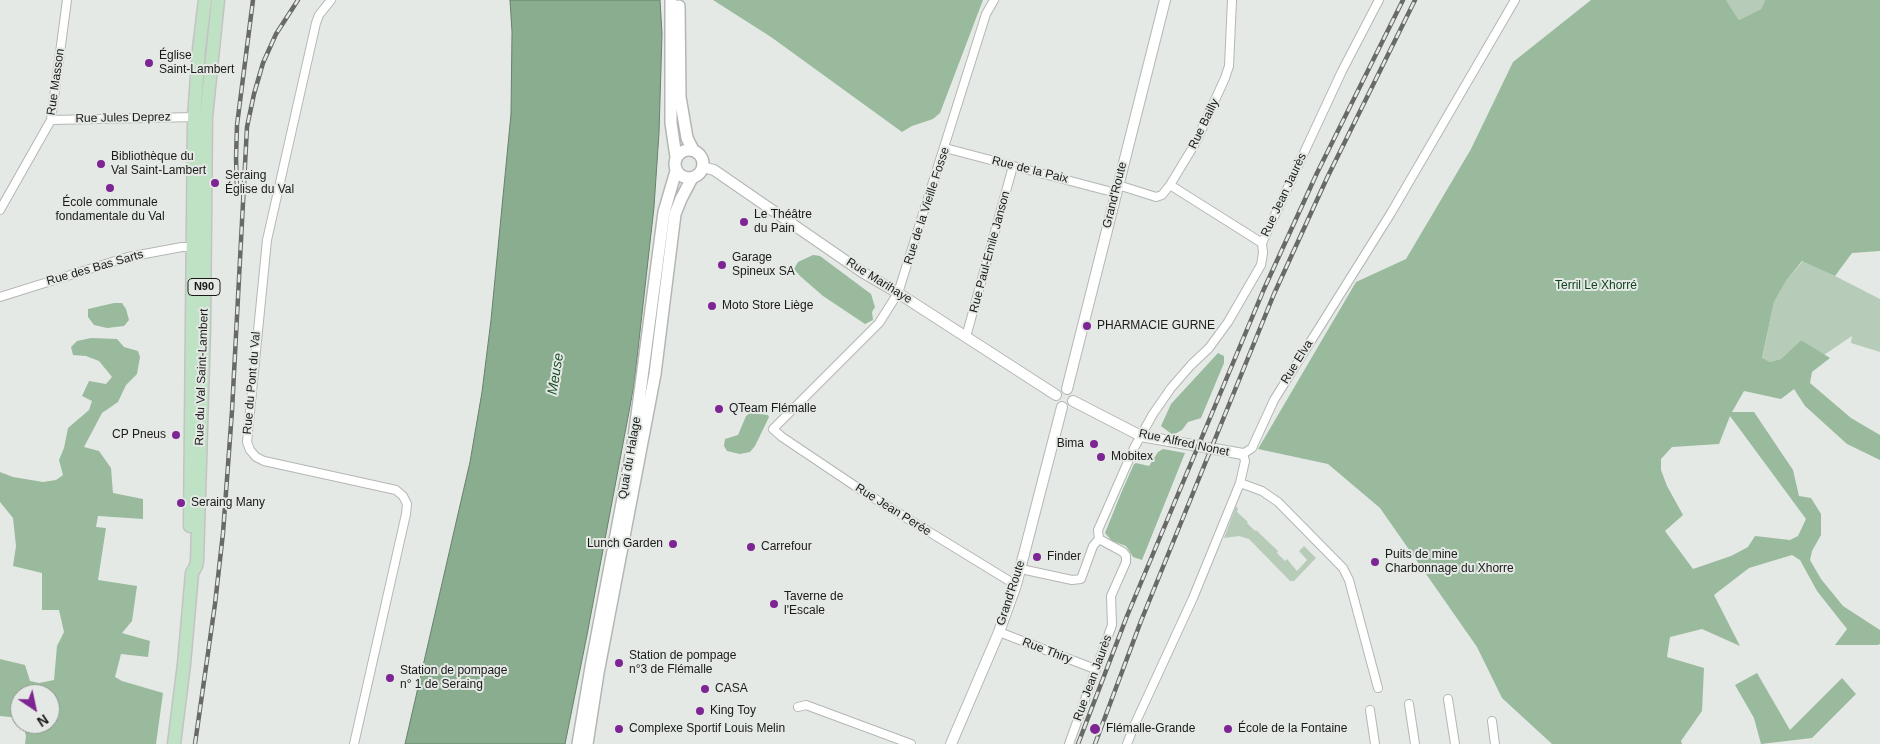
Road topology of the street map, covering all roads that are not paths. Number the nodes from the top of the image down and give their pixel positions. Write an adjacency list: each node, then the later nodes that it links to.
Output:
1 (66, 0): 13 (street, Rue Masson)
2 (205, 0): 12 (main road, Rue du Val Saint-Lambert / N90)
3 (218, 0): 12 (main road, Rue du Val Saint-Lambert / N90)
4 (331, 0): 49 (street, Rue du Pont du Val)
5 (671, 0): 16 (main road)
6 (679, 0): 15 (main road)
7 (994, 0): 14 (street, Rue de la Vieille Fosse)
8 (1165, 0): 22 (street, Grand'Route)
9 (1232, 0): 21 (street, Rue Bailly)
10 (1379, 0): 24 (street, Rue Jean Jaurès)
11 (1515, 0): 35 (street, Rue Elva)
12 (200, 117): 13 (street, Rue Jules Deprez); 25 (main road, Rue du Val Saint-Lambert / N90)
13 (52, 120): 23 (street, Rue Masson)
14 (945, 148): 17 (street, Rue de la Paix); 26 (street, Rue de la Vieille Fosse)
15 (693, 150): 16 (main road); 18 (main road)
16 (676, 157): 19 (main road)
17 (1013, 166): 22 (street, Rue de la Paix); 28 (street, Rue Paul-Emile Janson)
18 (703, 167): 20 (main road); 26 (street, Rue Marihaye)
19 (676, 170): 20 (main road); 50 (main road, Quai du Halage)
20 (692, 178): 51 (main road, Quai du Halage)
21 (1170, 186): 22 (street); 24 (street)
22 (1117, 189): 29 (street, Grand'Route)
23 (0, 210)
24 (1262, 243): 34 (street, Rue Jean Jaurès)
25 (198, 246): 27 (street, Rue des Bas Sarts); 48 (main road, Rue du Val Saint-Lambert / N90)
26 (898, 292): 28 (street, Rue Marihaye); 33 (street, Rue de la Vieille Fosse)
27 (0, 298)
28 (966, 337): 30 (street, Rue Marihaye)
29 (1067, 390): 30 (street); 31 (street)
30 (1056, 394): 32 (street)
31 (1073, 401): 32 (street); 34 (street, Rue Alfred Nonet)
32 (1062, 407): 38 (street, Grand'Route)
33 (773, 429): 39 (street, Rue Jean Perée)
34 (1141, 436): 35 (street, Rue Alfred Nonet); 37 (street, Rue Jean Jaurès)
35 (1243, 454): 36 (street)
36 (1240, 483): 42 (street); 55 (street)
37 (1099, 539): 38 (street, Rue Jean Jaurès); 41 (street, Rue Jean Jaurès)
38 (1021, 570): 39 (street, Grand'Route)
39 (1016, 585): 40 (street, Grand'Route)
40 (999, 632): 41 (street, Rue Thiry); 53 (street, Grand'Route)
41 (1096, 669): 54 (street, Rue Jean Jaurès)
42 (1378, 688)
43 (1448, 699): 58 (street)
44 (1409, 704): 57 (street)
45 (798, 706): 52 (street)
46 (1370, 710): 56 (street)
47 (1492, 721): 59 (street)
48 (174, 744)
49 (354, 744)
50 (578, 744)
51 (586, 744)
52 (911, 744)
53 (951, 744)
54 (1069, 744)
55 (1128, 744)
56 (1375, 744)
57 (1415, 744)
58 (1455, 744)
59 (1495, 744)

